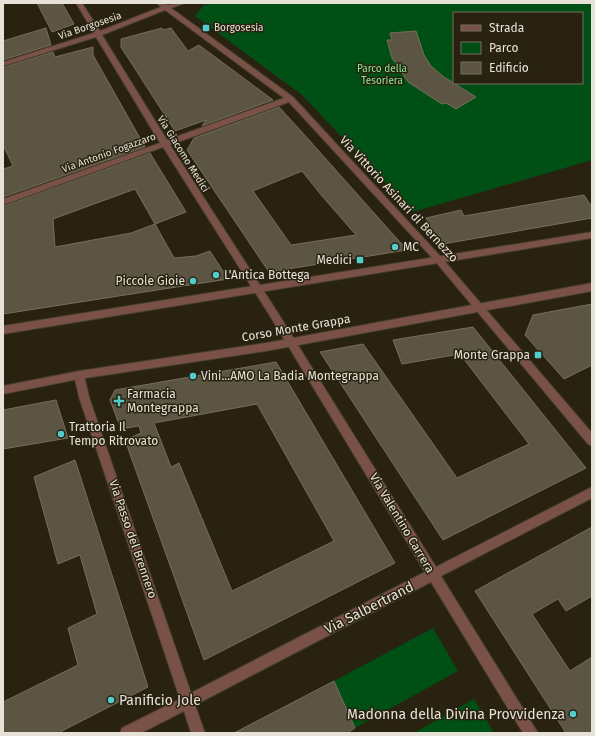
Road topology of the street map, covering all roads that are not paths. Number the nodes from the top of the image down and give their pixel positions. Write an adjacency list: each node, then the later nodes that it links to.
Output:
1 (79, 3): 4 (street, Via Giacomo Medici)
2 (182, 3): 3 (street, Via Borgosesia)
3 (163, 5): 4 (street, Via Borgosesia); 6 (street, Via Vittorio Asinari di Bernezzo)
4 (98, 35): 5 (street, Via Borgosesia); 7 (street, Via Giacomo Medici)
5 (3, 64)
6 (290, 99): 7 (street, Via Antonio Fogazzaro); 10 (street, Via Vittorio Asinari di Bernezzo)
7 (164, 143): 8 (street, Via Antonio Fogazzaro); 11 (street, Via Giacomo Medici)
8 (3, 202)
9 (592, 235): 10 (street)
10 (438, 259): 11 (street); 13 (street, Via Vittorio Asinari di Bernezzo)
11 (258, 288): 14 (street, Via Giacomo Medici); 15 (street)
12 (592, 288): 13 (street, Corso Monte Grappa)
13 (480, 309): 16 (street, Corso Monte Grappa); 19 (street, Via Vittorio Asinari di Bernezzo)
14 (273, 313): 16 (street, Via Valentino Carrera)
15 (3, 330)
16 (291, 342): 17 (street, Corso Monte Grappa); 21 (street, Via Valentino Carrera)
17 (79, 375): 18 (street, Corso Monte Grappa); 22 (street, Via Passo del Brennero)
18 (3, 390)
19 (592, 441)
20 (592, 492): 21 (street, Via Salbertrand)
21 (434, 575): 22 (street, Via Salbertrand); 25 (street, Via Valentino Carrera)
22 (188, 702): 23 (street, Via Salbertrand); 24 (street)
23 (127, 733)
24 (198, 733)
25 (531, 733)

